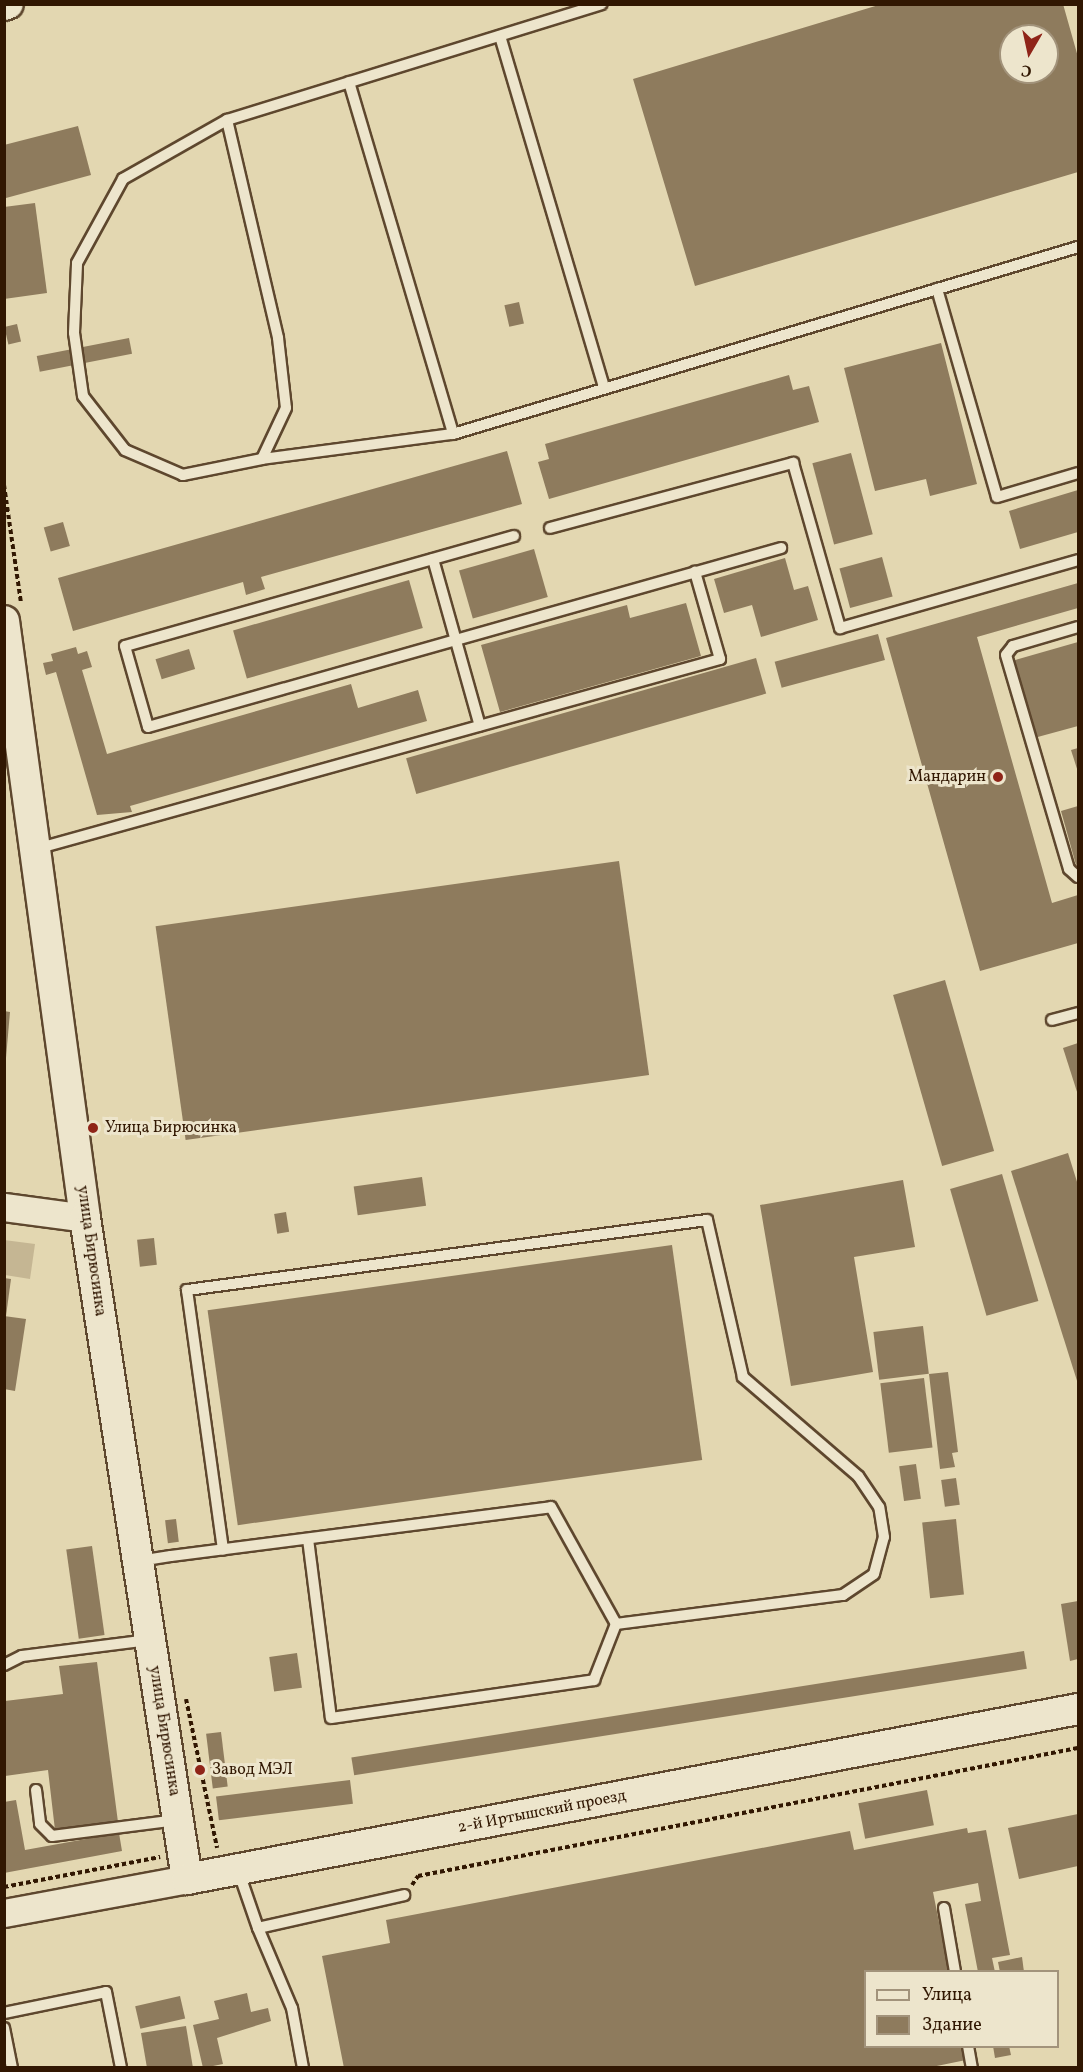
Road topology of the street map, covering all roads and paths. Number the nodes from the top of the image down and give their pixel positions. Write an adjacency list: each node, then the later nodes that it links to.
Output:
1 (9, 4): 3 (street)
2 (601, 4): 4 (lane)
3 (4, 6)
4 (500, 36): 5 (lane); 9 (lane)
5 (350, 82): 6 (lane); 10 (lane)
6 (227, 120): 11 (lane); 11 (lane)
7 (1078, 247): 8 (lane)
8 (937, 290): 9 (lane); 12 (lane)
9 (604, 388): 10 (lane)
10 (453, 434): 11 (lane)
11 (262, 459)
12 (1078, 473)
13 (550, 528): 17 (lane)
14 (514, 536): 16 (lane)
15 (781, 548): 18 (lane)
16 (433, 559): 21 (lane); 21 (lane)
17 (1078, 560)
18 (695, 572): 21 (lane); 22 (lane)
19 (4, 621): 23 (main road, улица Бирюсинка)
20 (1078, 627): 24 (lane)
21 (456, 640): 22 (lane)
22 (480, 726): 23 (lane)
23 (35, 849): 28 (main road, улица Бирюсинка)
24 (1078, 877)
25 (1078, 1013): 26 (lane)
26 (1052, 1020)
27 (4, 1207): 28 (street)
28 (85, 1218): 31 (main road, улица Бирюсинка)
29 (308, 1539): 30 (lane); 32 (lane); 32 (lane)
30 (223, 1550): 31 (lane); 32 (lane)
31 (138, 1561): 33 (main road, улица Бирюсинка)
32 (616, 1624)
33 (150, 1640): 34 (lane); 38 (main road, улица Бирюсинка)
34 (4, 1665)
35 (1078, 1709): 40 (main road, 2-й Иртышский проезд)
36 (1078, 1748): 43 (path)
37 (36, 1790): 38 (lane)
38 (177, 1820): 41 (main road, улица Бирюсинка)
39 (162, 1856): 42 (path)
40 (238, 1870): 41 (main road, 2-й Иртышский проезд); 46 (lane)
41 (187, 1879): 45 (street, 2-й Иртышский проезд)
42 (4, 1887)
43 (404, 1895): 46 (lane)
44 (944, 1908): 47 (lane)
45 (4, 1913)
46 (258, 1928): 53 (lane)
47 (955, 1970)
48 (4, 2013): 52 (lane)
49 (4, 2028): 51 (lane)
50 (968, 2048): 54 (lane)
51 (12, 2067)
52 (121, 2067)
53 (303, 2067)
54 (972, 2067)

